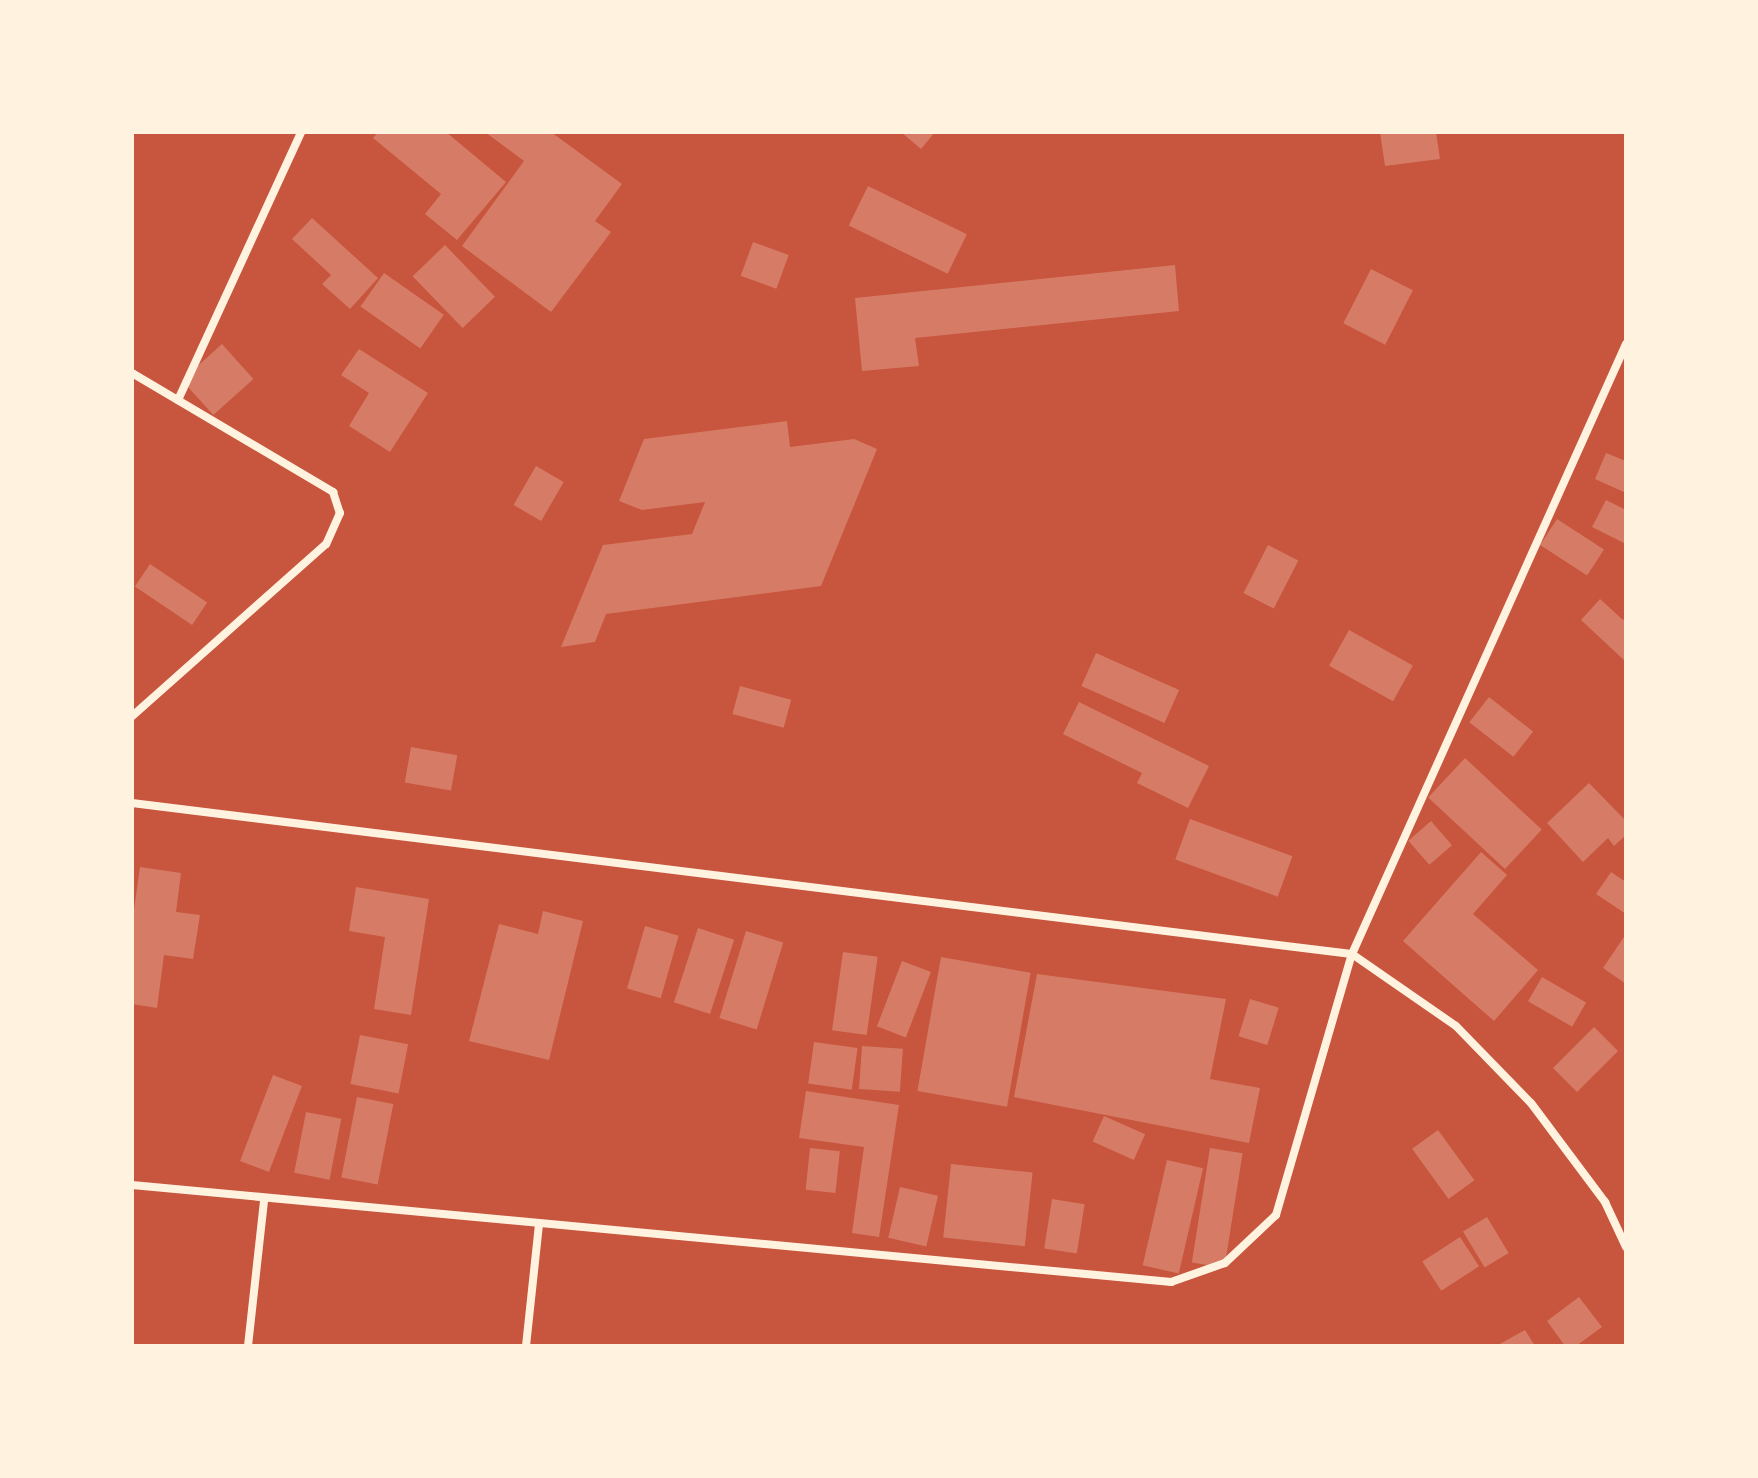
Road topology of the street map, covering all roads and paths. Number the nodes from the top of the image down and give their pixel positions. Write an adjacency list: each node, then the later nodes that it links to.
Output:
1 (301, 132): 4 (street)
2 (1626, 344): 7 (street)
3 (132, 373): 4 (street)
4 (178, 400): 5 (street)
5 (132, 716)
6 (132, 803): 7 (street)
7 (1352, 954): 10 (street); 11 (street)
8 (132, 1185): 9 (street)
9 (264, 1200): 10 (street); 12 (street)
10 (539, 1225): 13 (street)
11 (1626, 1247)
12 (248, 1346)
13 (526, 1346)

